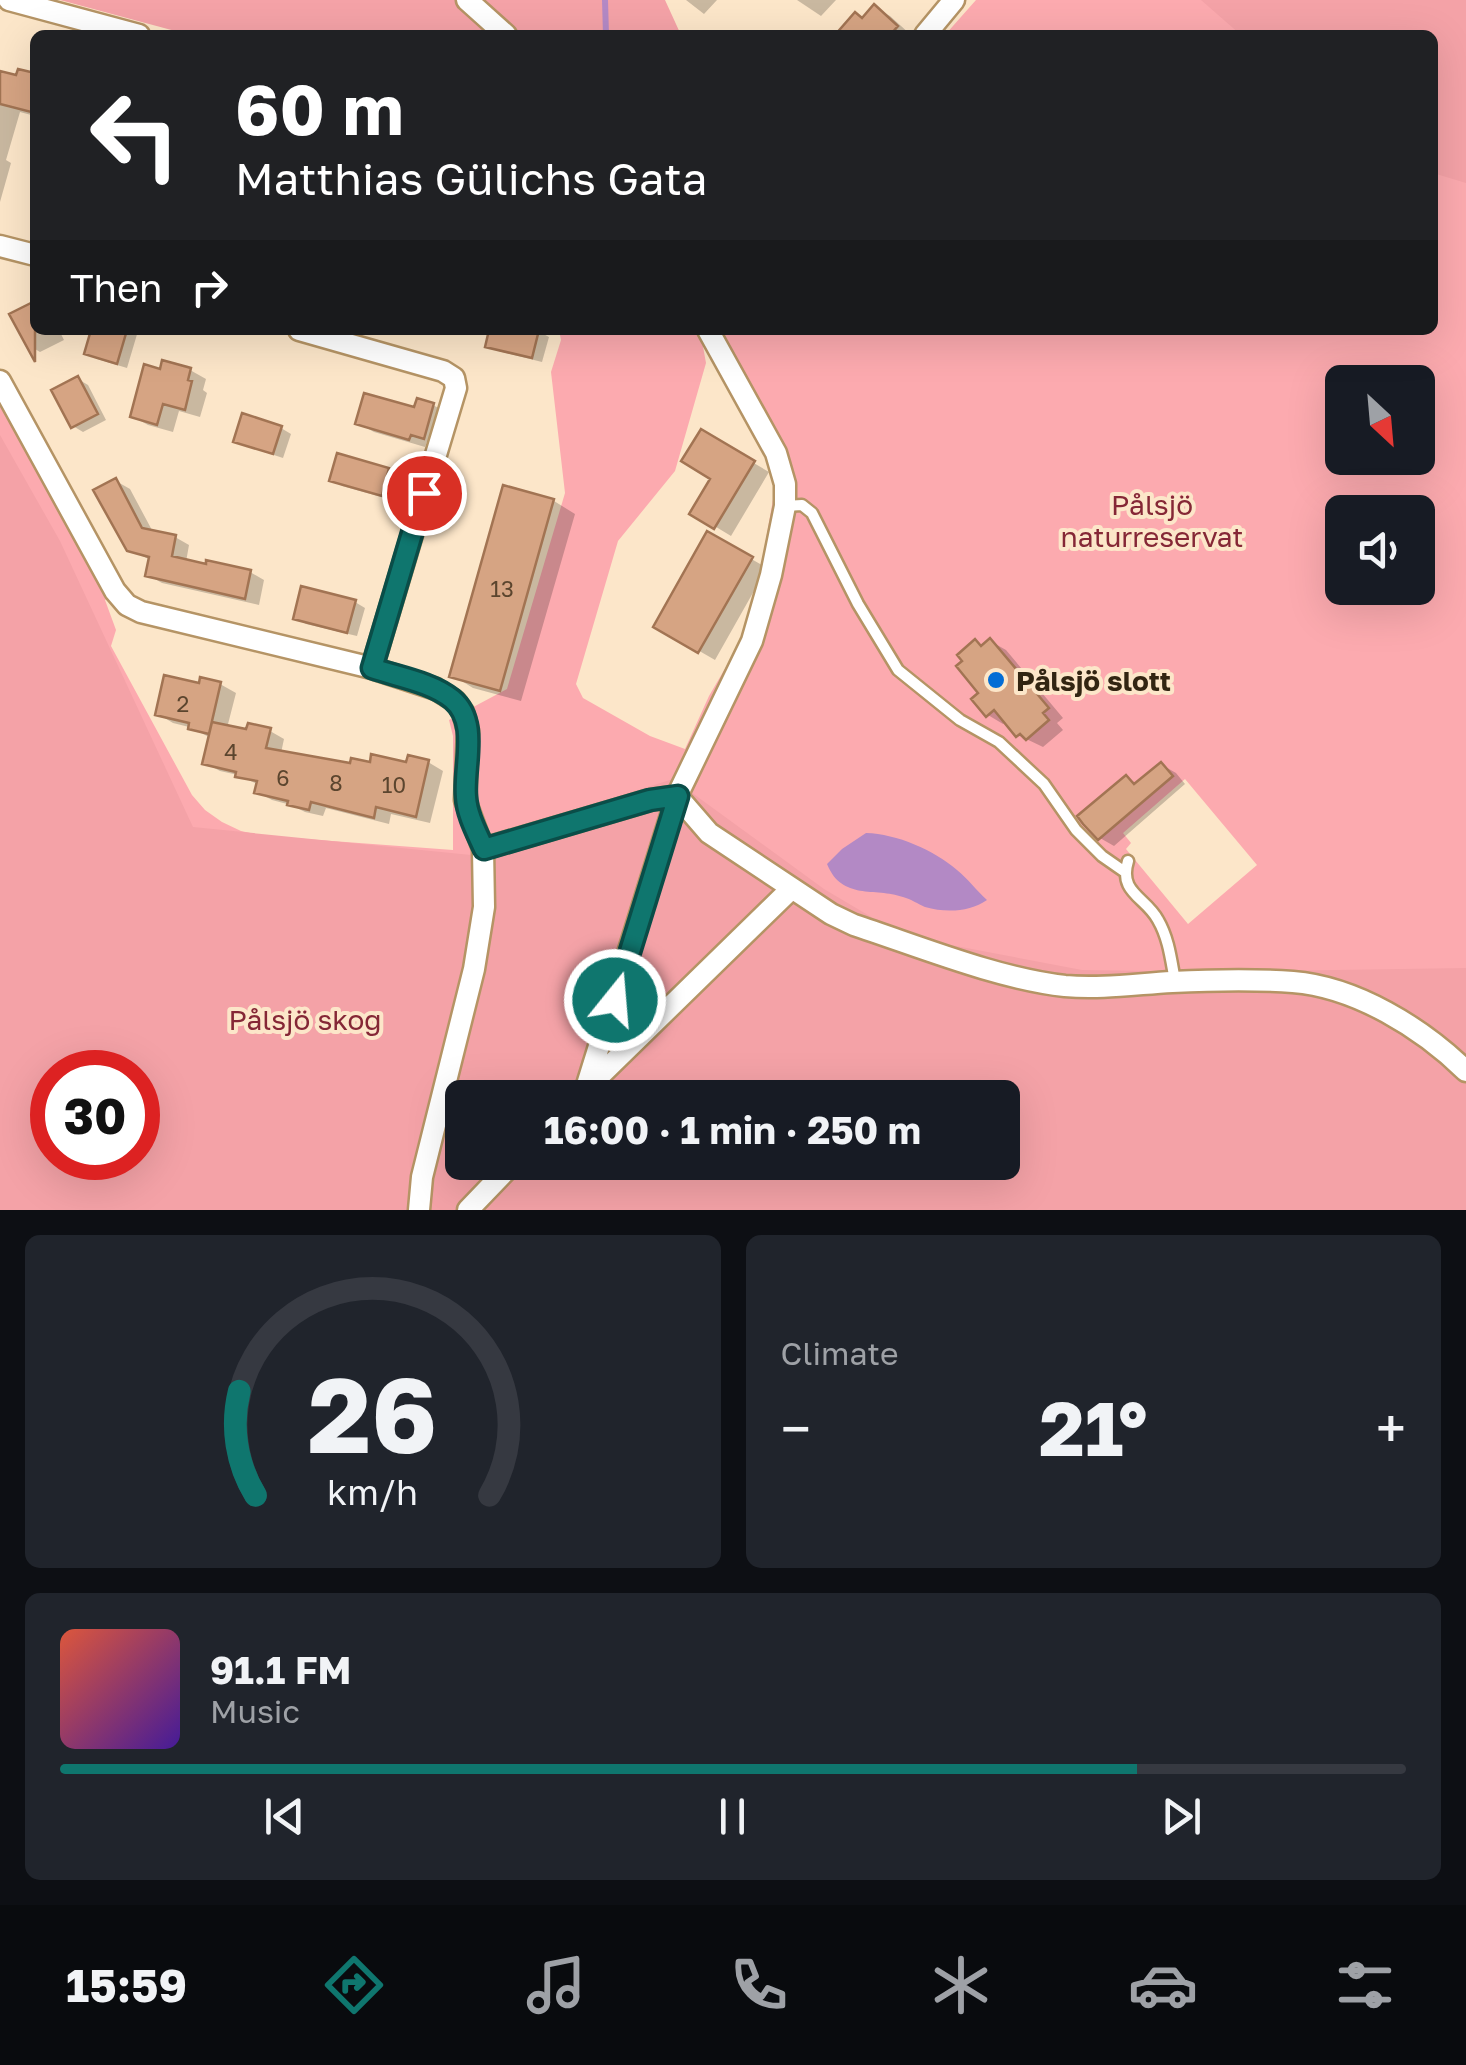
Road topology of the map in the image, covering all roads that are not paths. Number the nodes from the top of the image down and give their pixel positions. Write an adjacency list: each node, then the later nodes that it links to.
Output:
1 (9, 0): 4 (street)
2 (468, 0): 5 (street)
3 (954, 0): 6 (street)
4 (120, 30)
5 (501, 30)
6 (928, 30)
7 (0, 246): 8 (street)
8 (30, 255)
9 (317, 335): 13 (street)
10 (711, 335): 12 (street)
11 (0, 381): 13 (street)
12 (785, 506): 14 (street); 17 (lane)
13 (372, 668): 15 (street)
14 (678, 796): 15 (street); 16 (street); 19 (street)
15 (484, 849): 22 (street)
16 (791, 888): 17 (street); 20 (street)
17 (1175, 982): 18 (street)
18 (1466, 1071)
19 (586, 1080)
20 (595, 1080)
21 (497, 1180): 23 (street)
22 (419, 1210)
23 (468, 1210)

